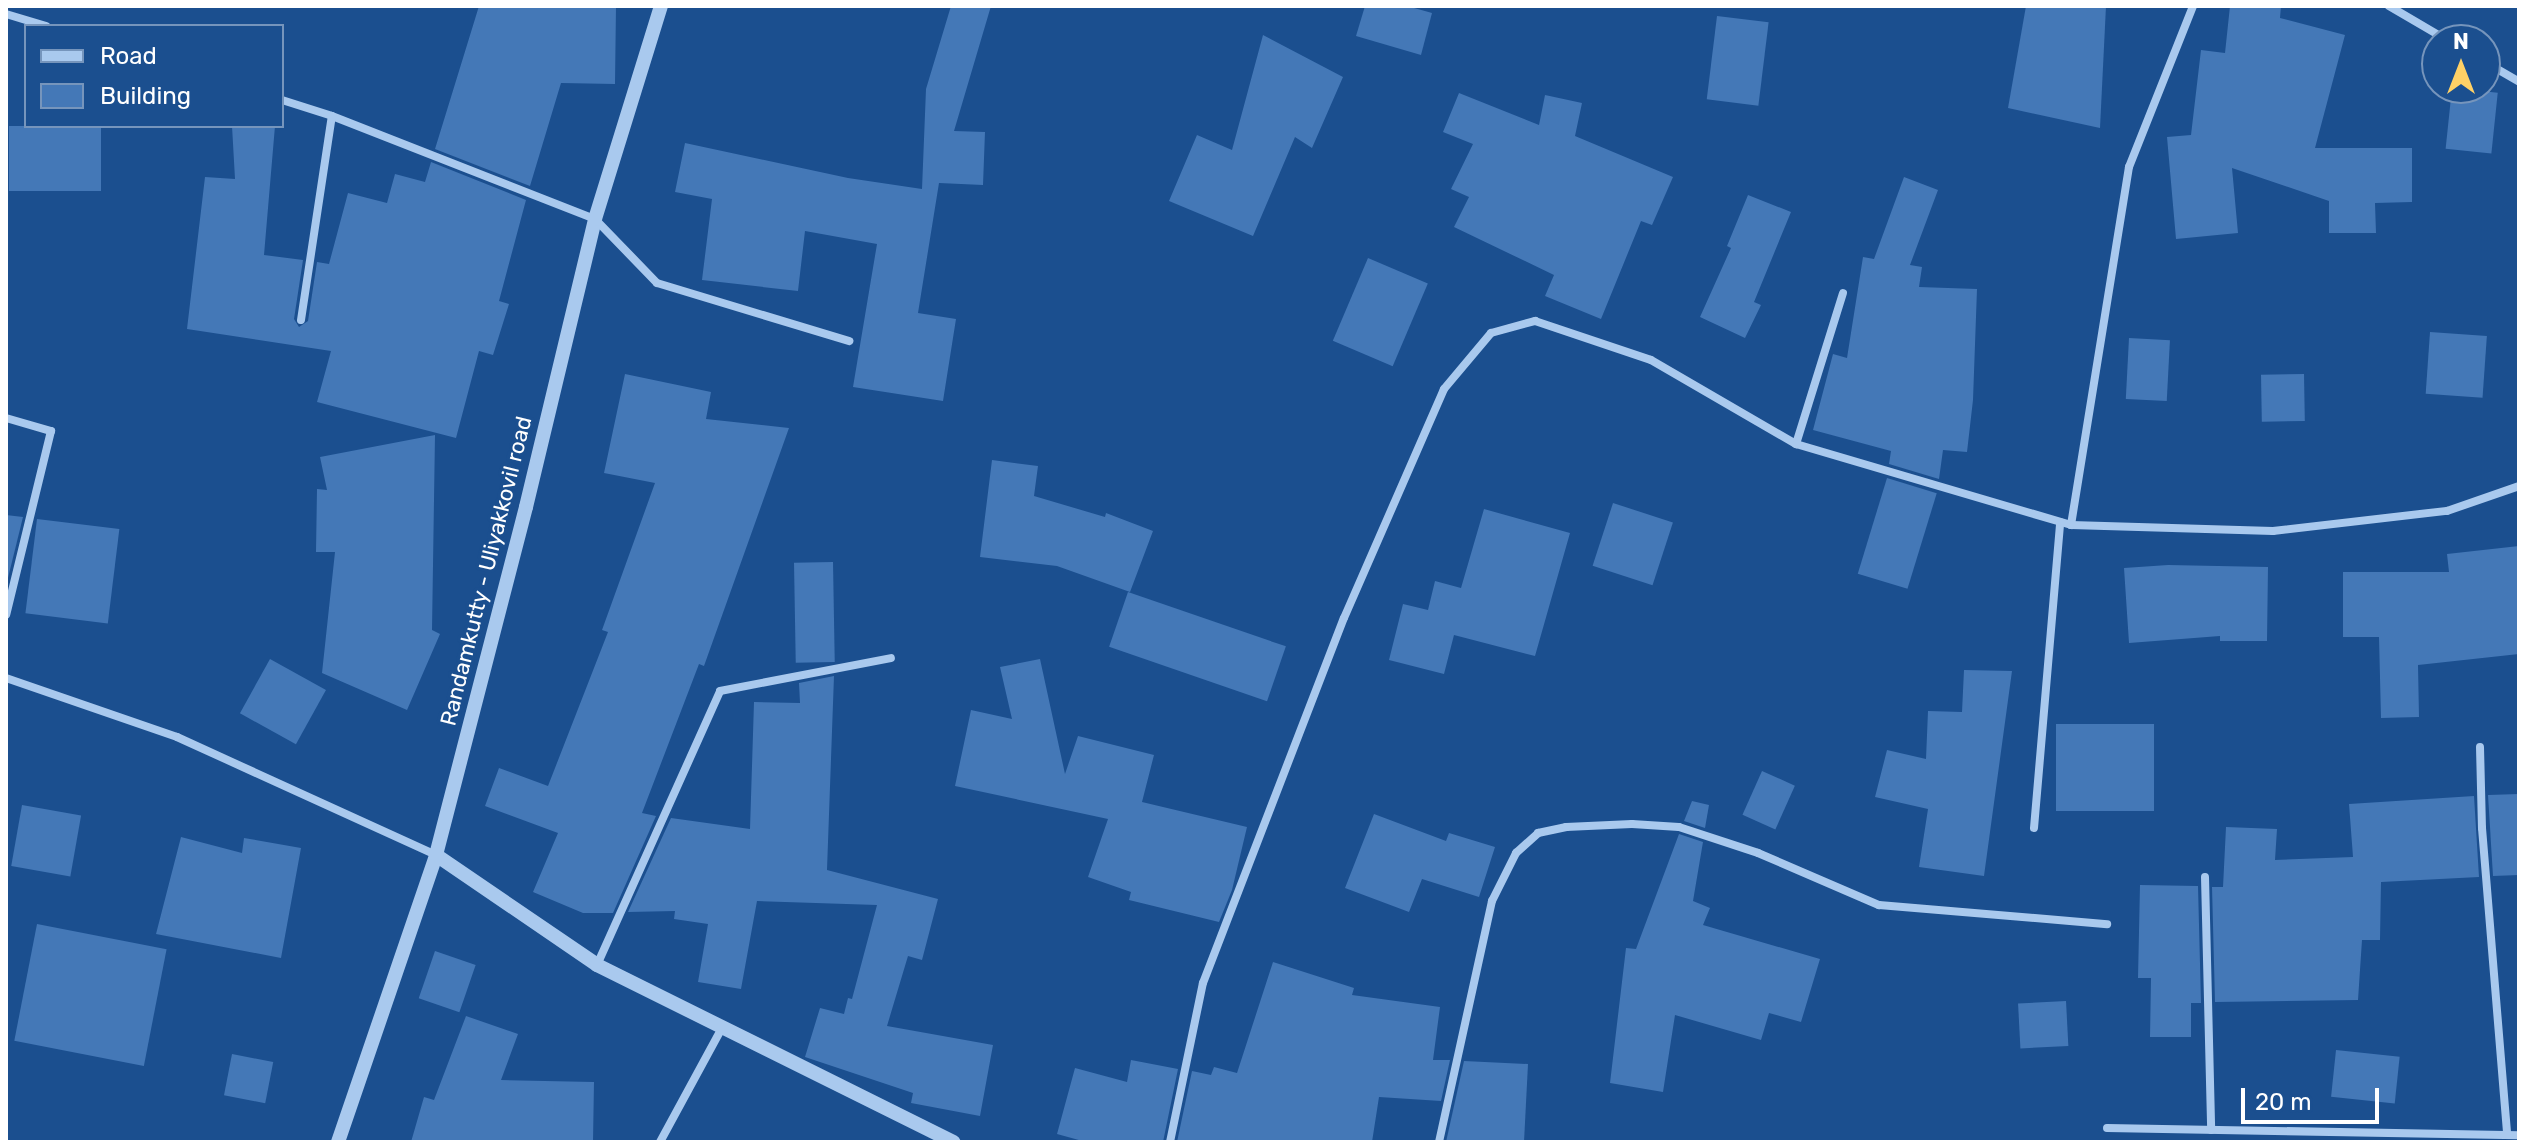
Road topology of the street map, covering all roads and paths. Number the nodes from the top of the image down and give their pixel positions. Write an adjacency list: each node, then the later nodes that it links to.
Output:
1 (661, 6): 11 (street, Randamkutty - Uliyakkovil road)
2 (2193, 6): 19 (street)
3 (2389, 6): 6 (street)
4 (6, 14): 5 (street)
5 (39, 24)
6 (2421, 25)
7 (2501, 71): 8 (street)
8 (2519, 82)
9 (284, 101): 10 (street)
10 (332, 116): 11 (street); 13 (street)
11 (595, 219): 14 (street); 25 (street, Randamkutty - Uliyakkovil road)
12 (1843, 293): 16 (street)
13 (301, 320)
14 (849, 341)
15 (6, 418): 20 (street)
16 (1796, 444): 18 (street); 37 (street)
17 (2519, 486): 19 (street)
18 (2060, 522): 19 (street); 24 (street)
19 (2071, 525)
20 (6, 615)
21 (891, 658): 28 (street)
22 (6, 678): 25 (street)
23 (2480, 747): 32 (street)
24 (2034, 828)
25 (436, 855): 28 (street); 34 (street, Randamkutty - Uliyakkovil road)
26 (2205, 877): 31 (street)
27 (2107, 924): 38 (street)
28 (597, 965): 29 (street)
29 (723, 1025): 35 (street); 36 (street)
30 (2107, 1128): 31 (street)
31 (2211, 1130): 32 (street)
32 (2507, 1134): 33 (street)
33 (2519, 1135)
34 (338, 1142)
35 (660, 1142)
36 (953, 1142)
37 (1170, 1142)
38 (1439, 1142)

